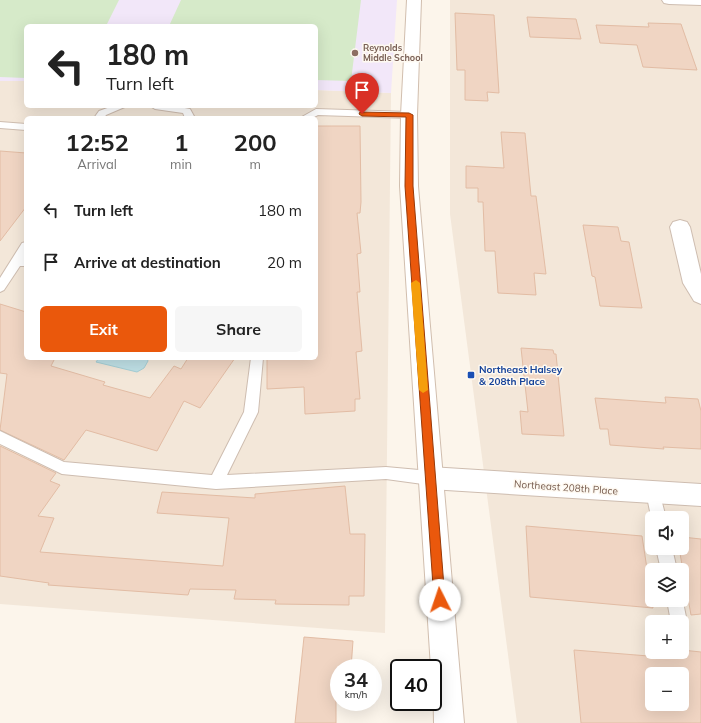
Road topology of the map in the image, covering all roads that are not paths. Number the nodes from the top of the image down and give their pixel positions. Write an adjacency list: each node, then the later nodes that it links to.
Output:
1 (414, 0): 6 (street)
2 (669, 0): 3 (street)
3 (701, 1)
4 (117, 108): 7 (lane)
5 (168, 108): 8 (lane)
6 (409, 115): 9 (lane); 18 (street)
7 (100, 116)
8 (189, 116)
9 (309, 116)
10 (0, 125): 11 (lane)
11 (24, 128)
12 (680, 228): 15 (street)
13 (22, 262): 14 (lane)
14 (0, 287)
15 (701, 296)
16 (257, 360): 19 (lane)
17 (0, 437): 19 (lane)
18 (430, 478): 19 (lane); 20 (street, Northeast 208th Place); 23 (street)
19 (216, 482)
20 (653, 492): 21 (street, Northeast 208th Place); 22 (lane)
21 (701, 495)
22 (657, 511)
23 (449, 723)

